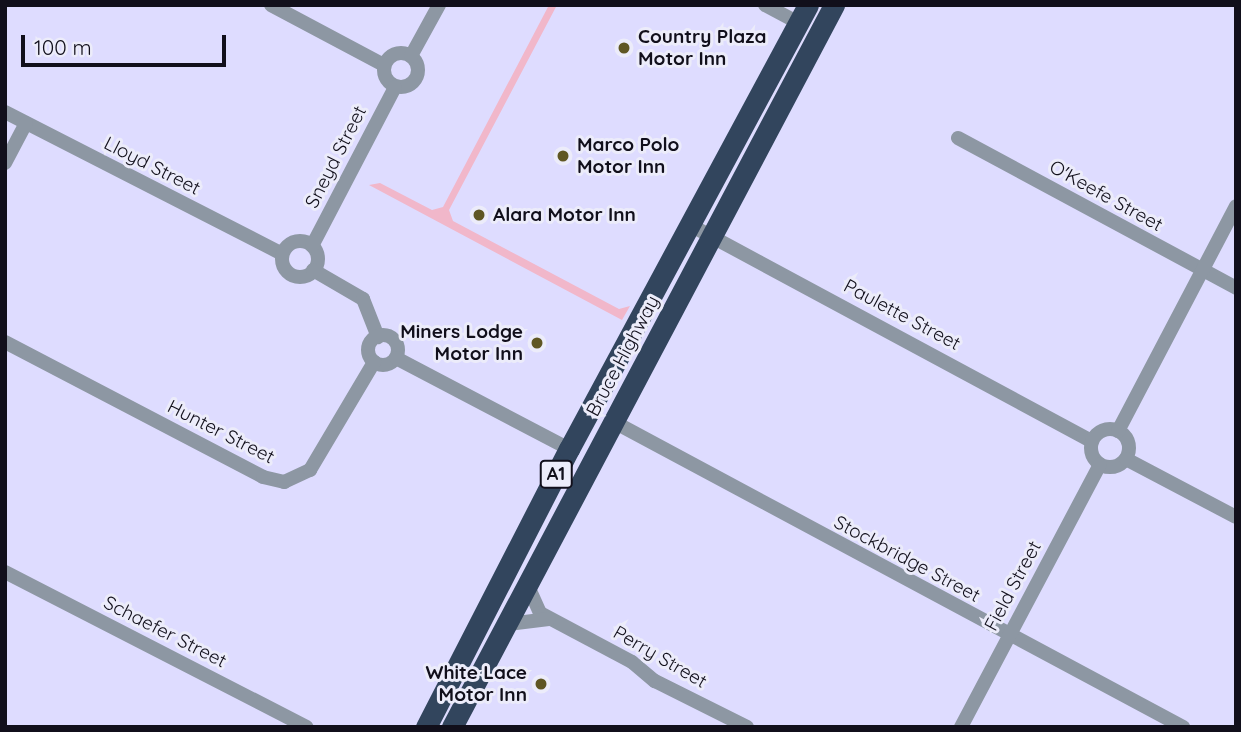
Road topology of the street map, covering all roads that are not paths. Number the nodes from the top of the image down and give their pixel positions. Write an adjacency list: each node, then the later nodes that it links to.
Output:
1 (271, 5): 7 (street)
2 (439, 5): 6 (street)
3 (765, 5): 5 (street)
4 (834, 5): 15 (highway, Bruce Highway / A1)
5 (804, 14): 14 (highway, Bruce Highway / A1)
6 (411, 57): 7 (street); 8 (street)
7 (384, 65): 8 (street)
8 (395, 87): 16 (street, Sneyd Street)
9 (5, 112): 10 (street, Lloyd Street)
10 (26, 123): 12 (street); 17 (street, Lloyd Street)
11 (958, 138): 19 (street, O'Keefe Street)
12 (5, 163)
13 (1236, 206): 19 (street)
14 (692, 226): 15 (street, Paulette Street); 28 (highway, Bruce Highway / A1)
15 (712, 237): 25 (highway, Bruce Highway / A1); 27 (street, Paulette Street)
16 (312, 246): 17 (street); 18 (street)
17 (282, 254): 18 (street)
18 (313, 270): 21 (street)
19 (1202, 270): 20 (street, O'Keefe Street); 26 (street)
20 (1236, 288)
21 (378, 337): 23 (street); 24 (street)
22 (5, 342): 24 (street, Hunter Street)
23 (396, 358): 24 (street); 28 (street)
24 (373, 362)
25 (614, 422): 33 (highway, Bruce Highway / A1); 36 (street, Stockbridge Street)
26 (1118, 430): 27 (street); 29 (street)
27 (1092, 441): 30 (street)
28 (569, 449): 38 (highway, Bruce Highway / A1)
29 (1126, 459): 30 (street); 31 (street)
30 (1100, 465): 36 (street, Field Street)
31 (1236, 517)
32 (5, 572): 37 (street, Schaefer Street)
33 (528, 586): 34 (street, Perry Street); 35 (highway, Bruce Highway / A1)
34 (554, 620): 35 (street); 40 (street, Perry Street)
35 (508, 624): 39 (highway, Bruce Highway / A1)
36 (1009, 635): 41 (street, Field Street); 42 (street, Stockbridge Street)
37 (306, 727)
38 (426, 727)
39 (452, 727)
40 (747, 727)
41 (961, 727)
42 (1183, 727)

